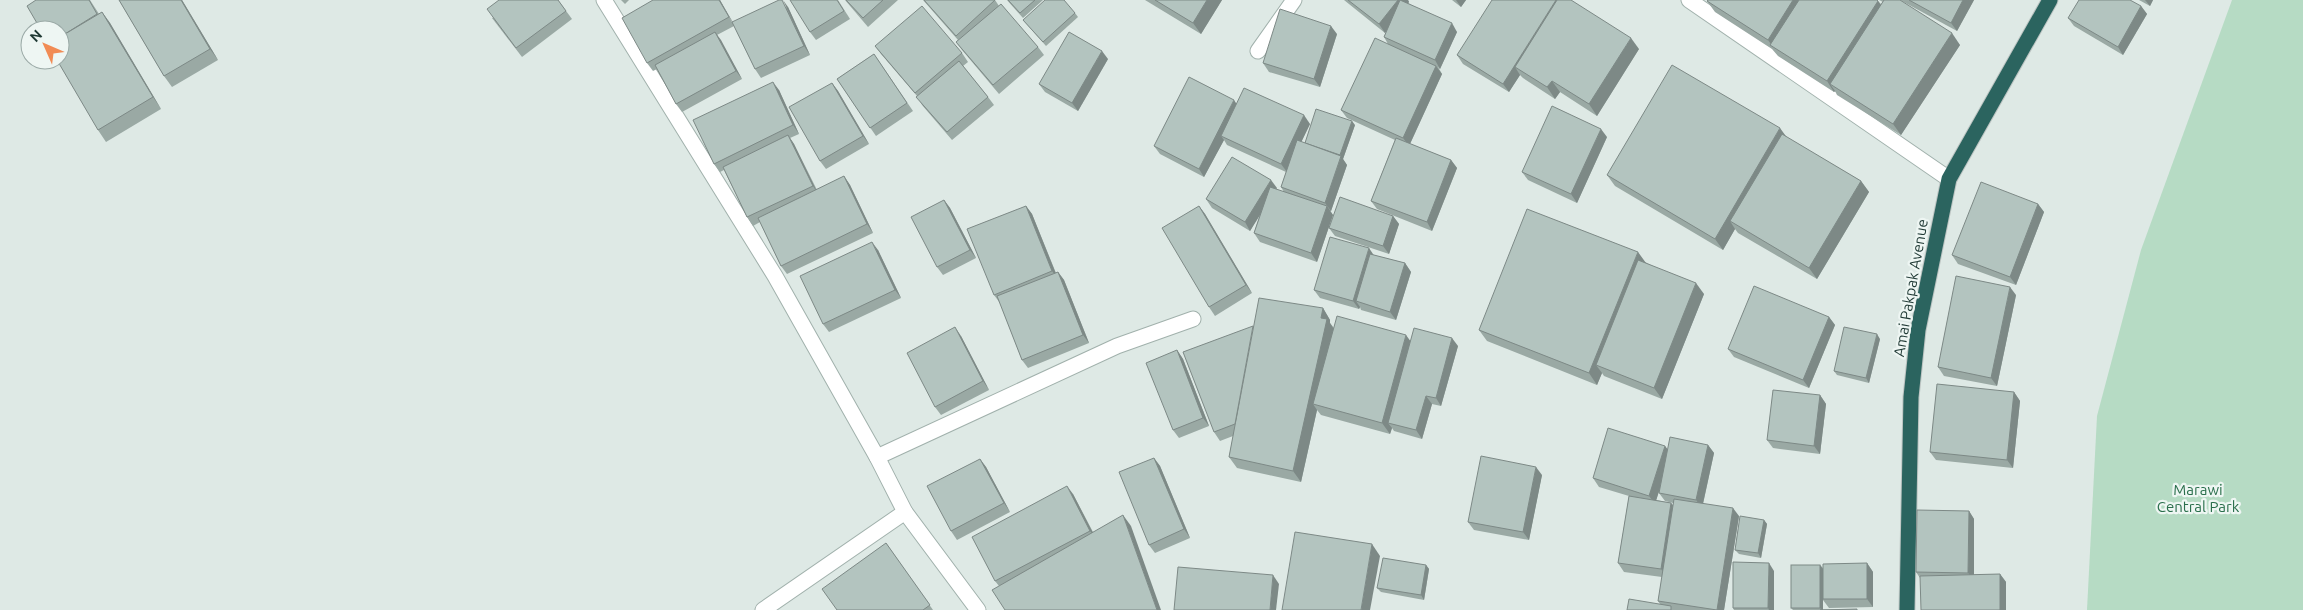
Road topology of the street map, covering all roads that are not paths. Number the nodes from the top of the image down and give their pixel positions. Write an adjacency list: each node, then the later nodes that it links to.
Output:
1 (604, 0): 8 (street)
2 (1294, 0): 5 (street)
3 (1688, 0): 6 (street)
4 (2050, 0): 6 (highway, Amai Pakpak Avenue)
5 (1258, 50)
6 (1949, 179): 12 (highway, Amai Pakpak Avenue)
7 (1193, 318): 8 (street)
8 (876, 457): 9 (street)
9 (905, 512): 10 (street); 11 (street)
10 (763, 610)
11 (978, 610)
12 (1907, 610)

